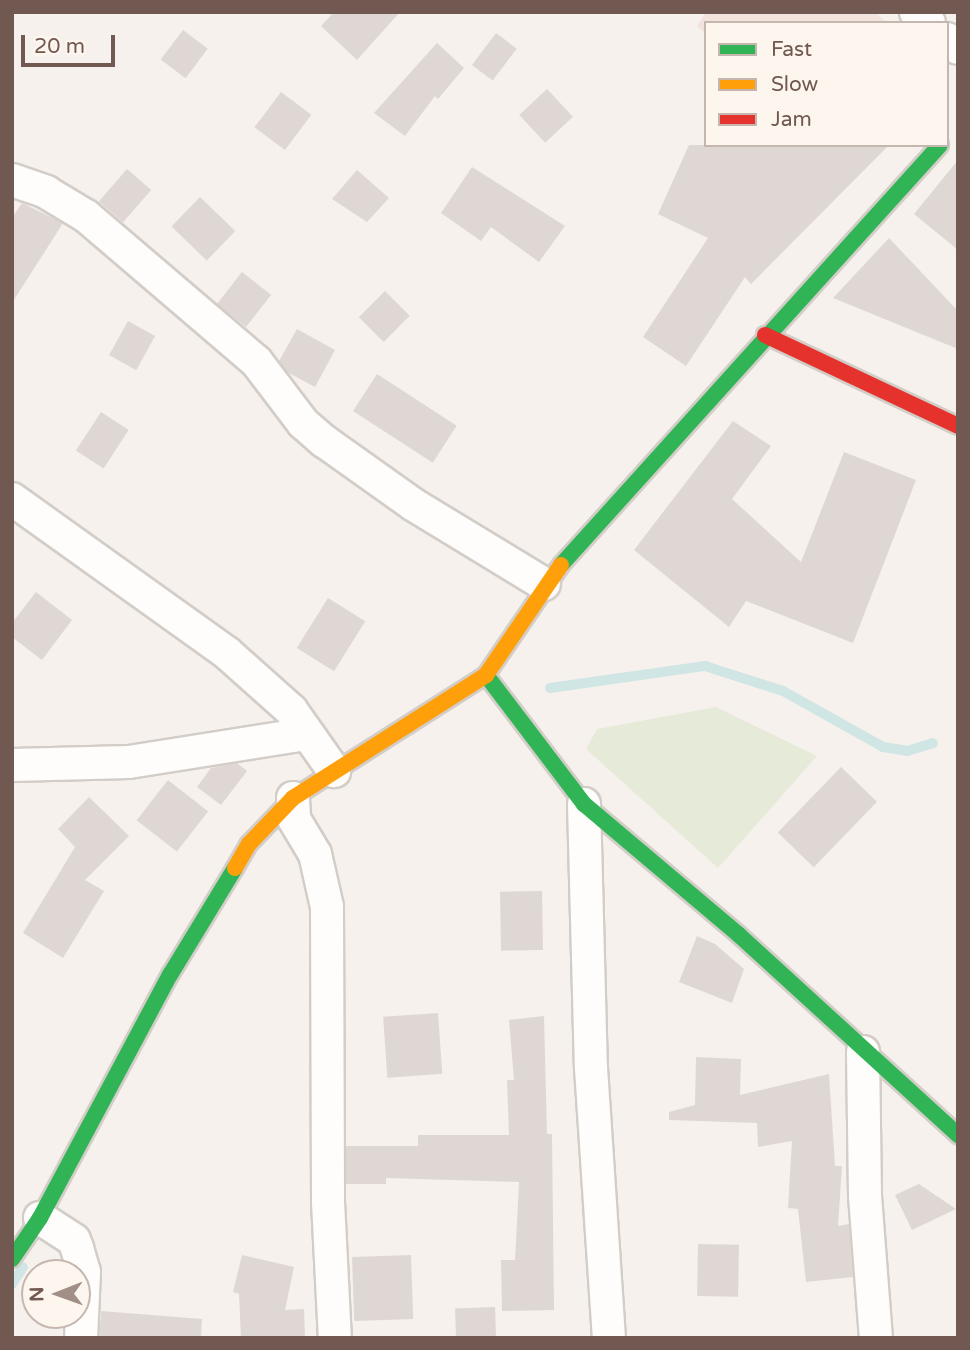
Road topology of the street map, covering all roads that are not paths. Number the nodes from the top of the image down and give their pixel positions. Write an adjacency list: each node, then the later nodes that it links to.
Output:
1 (938, 147): 3 (street)
2 (12, 180): 6 (street)
3 (765, 335): 4 (street); 6 (street)
4 (958, 426)
5 (12, 499): 8 (street)
6 (544, 584): 7 (street)
7 (486, 675): 10 (street); 11 (street)
8 (306, 734): 9 (street); 10 (street)
9 (12, 765)
10 (334, 771): 12 (street)
11 (584, 804): 13 (street); 19 (street)
12 (293, 809): 15 (street); 18 (street)
13 (863, 1052): 14 (street); 20 (street)
14 (958, 1135)
15 (54, 1227): 16 (street); 17 (street)
16 (12, 1259)
17 (81, 1338)
18 (335, 1338)
19 (609, 1338)
20 (876, 1338)

